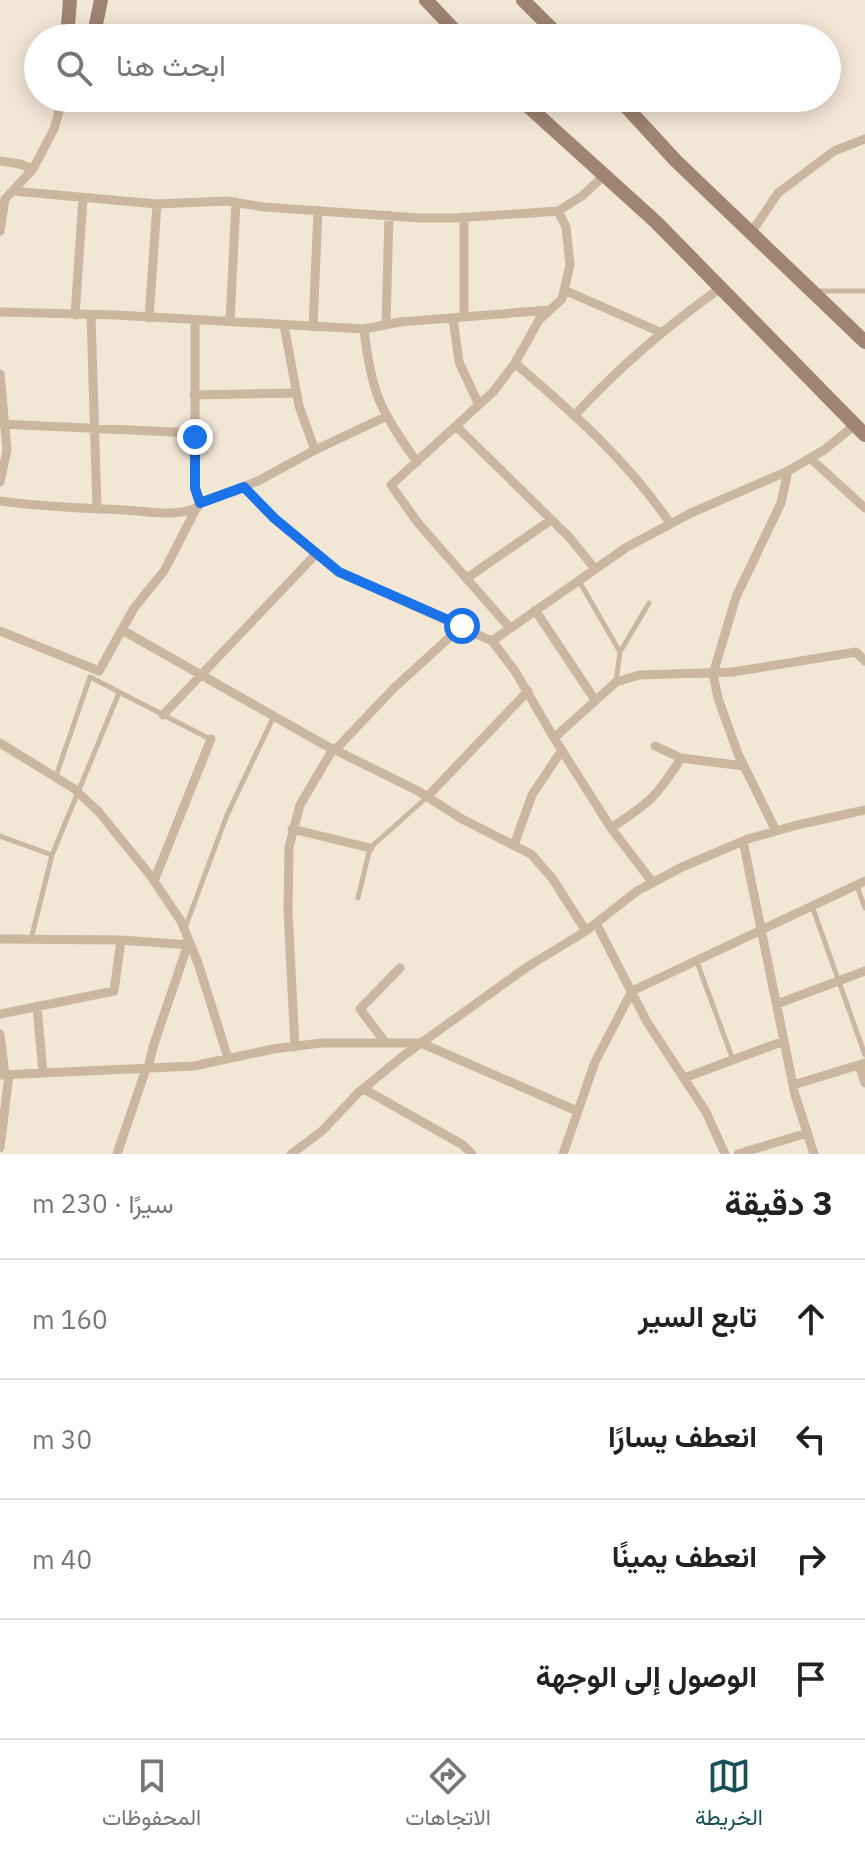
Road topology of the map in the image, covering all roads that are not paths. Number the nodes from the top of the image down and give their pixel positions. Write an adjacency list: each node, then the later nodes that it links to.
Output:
1 (70, 0): 5 (main road)
2 (101, 0): 6 (main road)
3 (426, 0): 7 (main road)
4 (523, 0): 8 (main road)
5 (68, 24)
6 (96, 24)
7 (449, 24)
8 (547, 24)
9 (59, 112): 14 (street)
10 (535, 112): 15 (main road)
11 (631, 112): 25 (main road)
12 (865, 139): 25 (street)
13 (0, 161): 14 (street)
14 (33, 169): 16 (street)
15 (605, 175): 21 (street); 26 (main road)
16 (13, 191): 17 (street); 24 (street)
17 (83, 198): 19 (street); 32 (street)
18 (236, 202): 19 (street); 20 (street); 37 (street)
19 (157, 204): 34 (street)
20 (318, 210): 22 (street); 40 (street)
21 (558, 211): 23 (street); 27 (street)
22 (389, 215): 23 (street); 39 (street)
23 (464, 217): 35 (street)
24 (0, 231)
25 (751, 233): 28 (main road)
26 (719, 289): 42 (street); 54 (main road)
27 (564, 290): 30 (street); 42 (street)
28 (811, 291): 29 (lane); 43 (main road)
29 (865, 291)
30 (550, 310): 35 (street); 44 (street)
31 (0, 312): 32 (street)
32 (75, 315): 33 (street)
33 (91, 315): 34 (street); 53 (street)
34 (149, 318): 36 (street)
35 (459, 318): 39 (street); 48 (street)
36 (195, 320): 37 (street); 47 (street)
37 (230, 321): 38 (street)
38 (284, 325): 40 (street); 46 (street)
39 (386, 325): 41 (street)
40 (313, 327): 41 (street)
41 (364, 329): 50 (street)
42 (660, 332): 49 (street)
43 (865, 342)
44 (515, 363): 48 (street); 49 (street)
45 (0, 374): 51 (street)
46 (296, 393): 47 (street); 56 (street)
47 (194, 395): 55 (street)
48 (479, 405): 52 (street)
49 (575, 415): 67 (street)
50 (385, 417): 56 (street); 58 (street)
51 (2, 424): 53 (street); 60 (street)
52 (457, 427): 58 (street); 66 (street)
53 (96, 429): 55 (street); 65 (street)
54 (860, 430): 57 (street)
55 (195, 433): 63 (street)
56 (315, 450): 61 (street)
57 (810, 458): 59 (street); 64 (street)
58 (417, 462): 70 (street)
59 (788, 471): 67 (street); 83 (street)
60 (0, 482)
61 (244, 487): 63 (street); 68 (street)
62 (0, 501): 65 (street)
63 (200, 506): 65 (street); 76 (street)
64 (865, 508)
65 (97, 509)
66 (551, 520): 69 (street); 70 (street)
67 (670, 523): 69 (street)
68 (317, 553): 74 (street); 82 (street)
69 (595, 569): 71 (street)
70 (467, 578): 75 (street)
71 (578, 581): 73 (street); 79 (lane)
72 (649, 603): 79 (lane)
73 (535, 610): 75 (street); 87 (street)
74 (462, 626): 78 (street); 94 (street)
75 (510, 628): 78 (street)
76 (122, 630): 81 (street); 82 (street)
77 (0, 631): 81 (street)
78 (492, 641): 85 (street)
79 (620, 652): 84 (lane)
80 (865, 661): 83 (street)
81 (91, 673): 86 (lane); 98 (lane)
82 (200, 674): 88 (street); 89 (street)
83 (713, 674): 84 (street); 97 (street)
84 (616, 682): 87 (street)
85 (528, 691): 90 (street); 100 (street)
86 (119, 693): 88 (lane); 99 (lane)
87 (595, 700): 90 (street)
88 (163, 715): 91 (lane)
89 (275, 716): 94 (street); 117 (lane)
90 (554, 738): 95 (street)
91 (211, 739): 110 (street)
92 (0, 743): 98 (street)
93 (655, 746): 96 (street)
94 (334, 749): 100 (street); 103 (street)
95 (562, 750): 102 (street); 107 (street)
96 (681, 758): 97 (street); 102 (street)
97 (744, 766): 104 (street)
98 (56, 776): 99 (street)
99 (78, 792): 109 (lane); 110 (street)
100 (427, 797): 107 (street); 108 (lane)
101 (865, 810): 104 (street)
102 (611, 828): 111 (street)
103 (292, 829): 108 (street); 136 (street)
104 (776, 831): 106 (street)
105 (0, 836): 109 (lane)
106 (743, 841): 111 (street); 118 (street)
107 (514, 845): 119 (street)
108 (370, 848): 113 (lane)
109 (52, 855): 121 (lane)
110 (154, 881): 117 (street)
111 (653, 883): 116 (street)
112 (861, 883): 114 (street); 115 (lane)
113 (358, 898)
114 (812, 906): 118 (street); 127 (lane)
115 (865, 908)
116 (596, 923): 119 (street); 128 (street)
117 (185, 929): 123 (street)
118 (762, 929): 124 (street); 129 (street)
119 (586, 931): 135 (street)
120 (0, 939): 121 (street)
121 (31, 939): 122 (street)
122 (121, 940): 123 (street); 130 (street)
123 (189, 944): 137 (street); 140 (street)
124 (697, 961): 128 (street); 138 (lane)
125 (400, 968): 134 (street)
126 (865, 971): 127 (street)
127 (839, 981): 129 (street); 139 (lane)
128 (632, 991): 143 (street); 147 (street)
129 (777, 1004): 133 (street)
130 (37, 1006): 131 (street); 141 (street)
131 (0, 1014)
132 (0, 1034): 142 (street)
133 (784, 1041): 138 (street); 145 (street)
134 (385, 1042): 135 (street); 136 (street)
135 (421, 1043): 146 (street); 147 (street)
136 (295, 1047): 137 (street)
137 (228, 1058): 140 (street)
138 (733, 1060): 143 (street)
139 (863, 1061): 144 (street); 145 (street)
140 (147, 1069): 141 (street); 150 (street)
141 (43, 1073): 142 (street)
142 (5, 1075): 149 (street)
143 (684, 1078): 154 (street)
144 (865, 1083)
145 (793, 1085): 148 (street)
146 (364, 1089): 151 (street); 152 (street)
147 (577, 1111): 153 (street)
148 (807, 1133): 155 (street); 156 (street)
149 (0, 1148)
150 (117, 1154)
151 (291, 1154)
152 (472, 1154)
153 (563, 1154)
154 (725, 1154)
155 (738, 1154)
156 (814, 1154)

